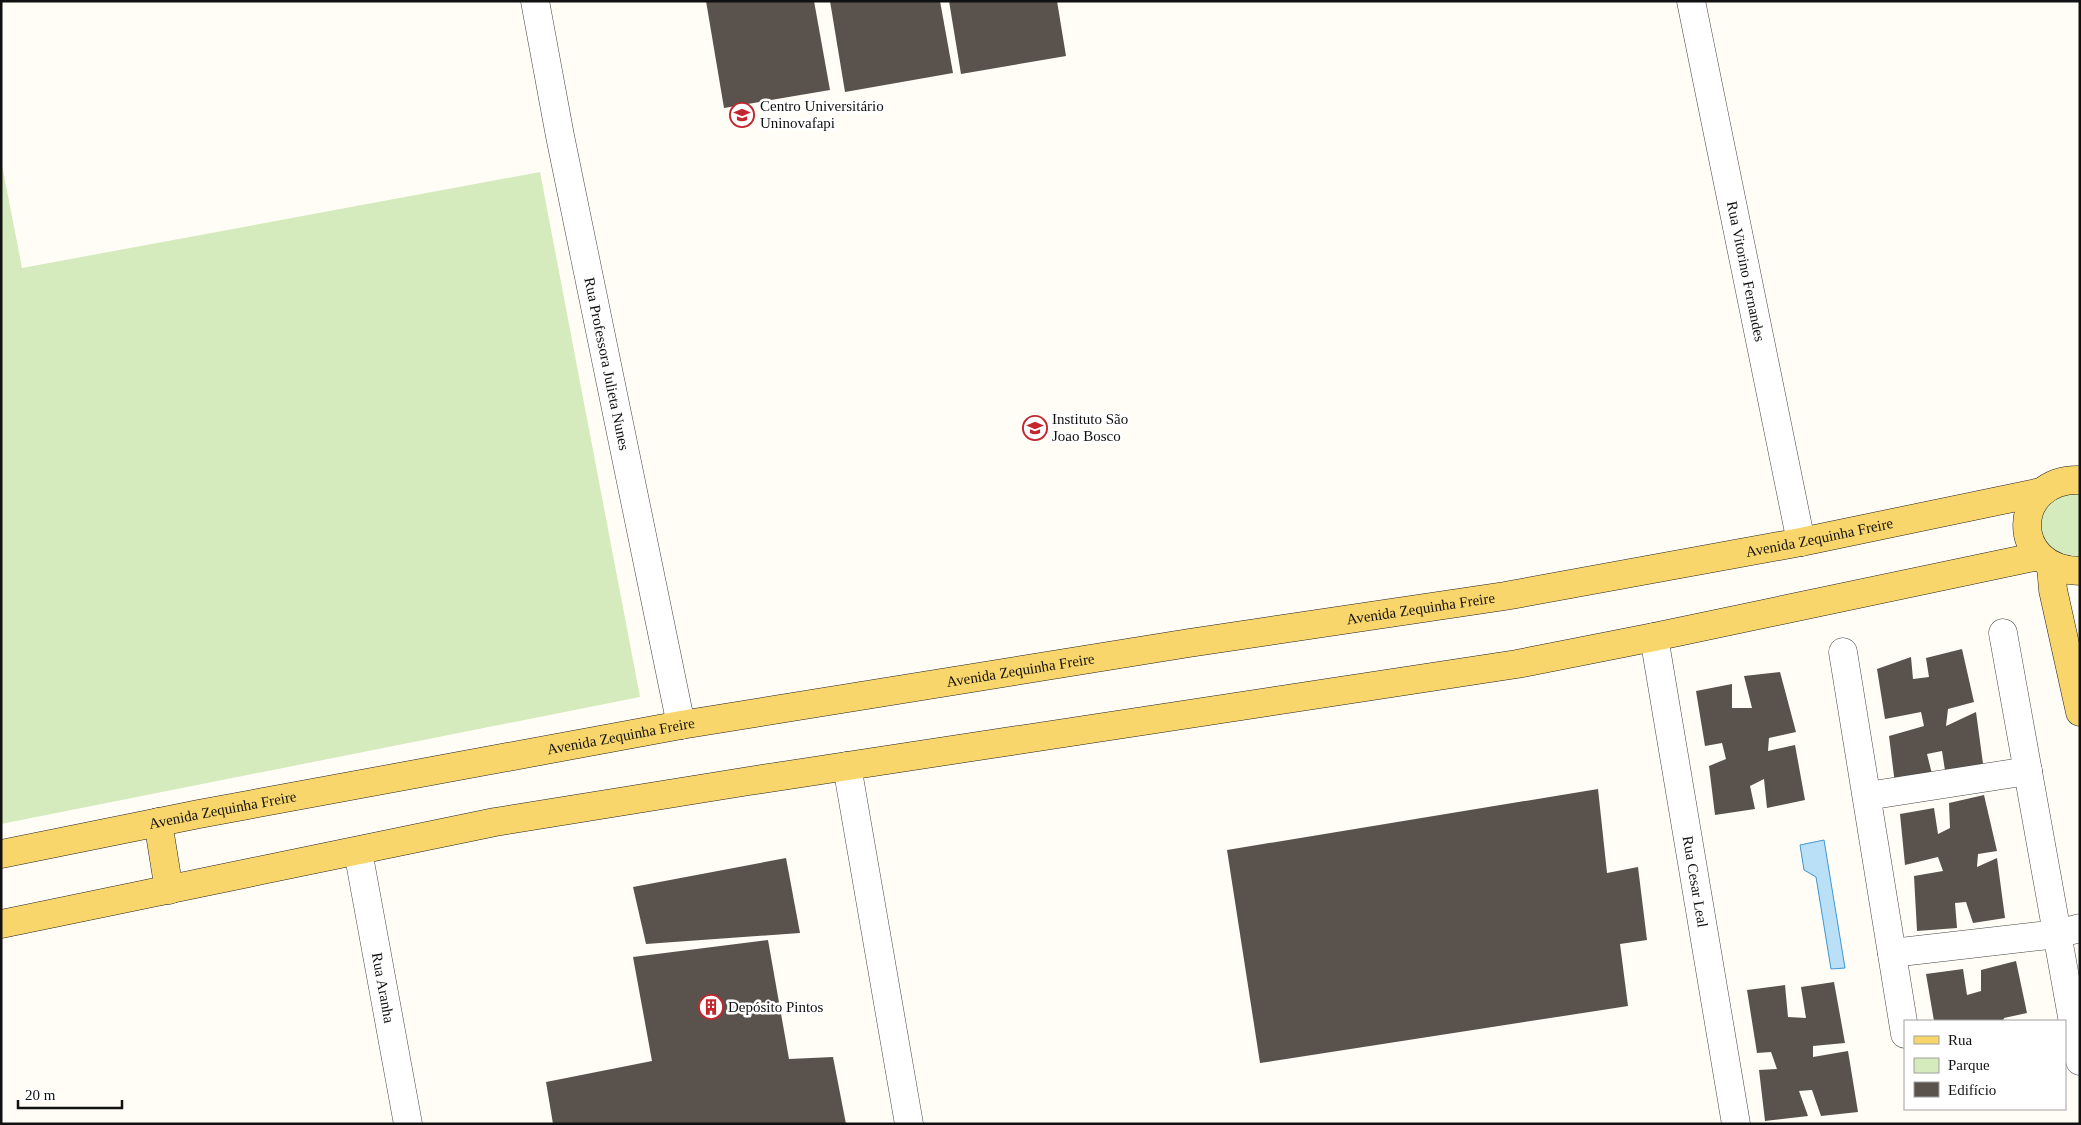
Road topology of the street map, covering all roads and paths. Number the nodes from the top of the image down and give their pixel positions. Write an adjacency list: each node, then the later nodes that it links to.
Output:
1 (535, 1): 12 (street, Rua Professora Julieta Nunes)
2 (1691, 1): 5 (street, Rua Vitorino Fernandes)
3 (2080, 480): 4 (main road, Avenida Zequinha Freire)
4 (2041, 492): 5 (main road, Avenida Zequinha Freire); 6 (main road)
5 (1801, 542): 12 (main road, Avenida Zequinha Freire)
6 (2045, 561): 7 (main road); 9 (main road); 11 (main road)
7 (2080, 571)
8 (2003, 633): 14 (street)
9 (1654, 637): 13 (main road); 27 (street, Rua Cesar Leal)
10 (1843, 652): 15 (street)
11 (2080, 712)
12 (681, 725): 16 (main road, Avenida Zequinha Freire)
13 (847, 766): 17 (main road); 26 (street)
14 (2028, 771): 15 (street); 21 (street)
15 (1867, 796): 22 (street)
16 (158, 822): 18 (main road, Avenida Zequinha Freire); 19 (main road)
17 (358, 851): 19 (main road); 25 (street, Rua Aranha)
18 (1, 854)
19 (169, 890): 20 (main road)
20 (1, 924)
21 (2068, 931): 22 (street); 24 (street)
22 (1892, 953): 23 (street)
23 (1904, 1028)
24 (2080, 1061)
25 (408, 1124)
26 (909, 1124)
27 (1736, 1124)

